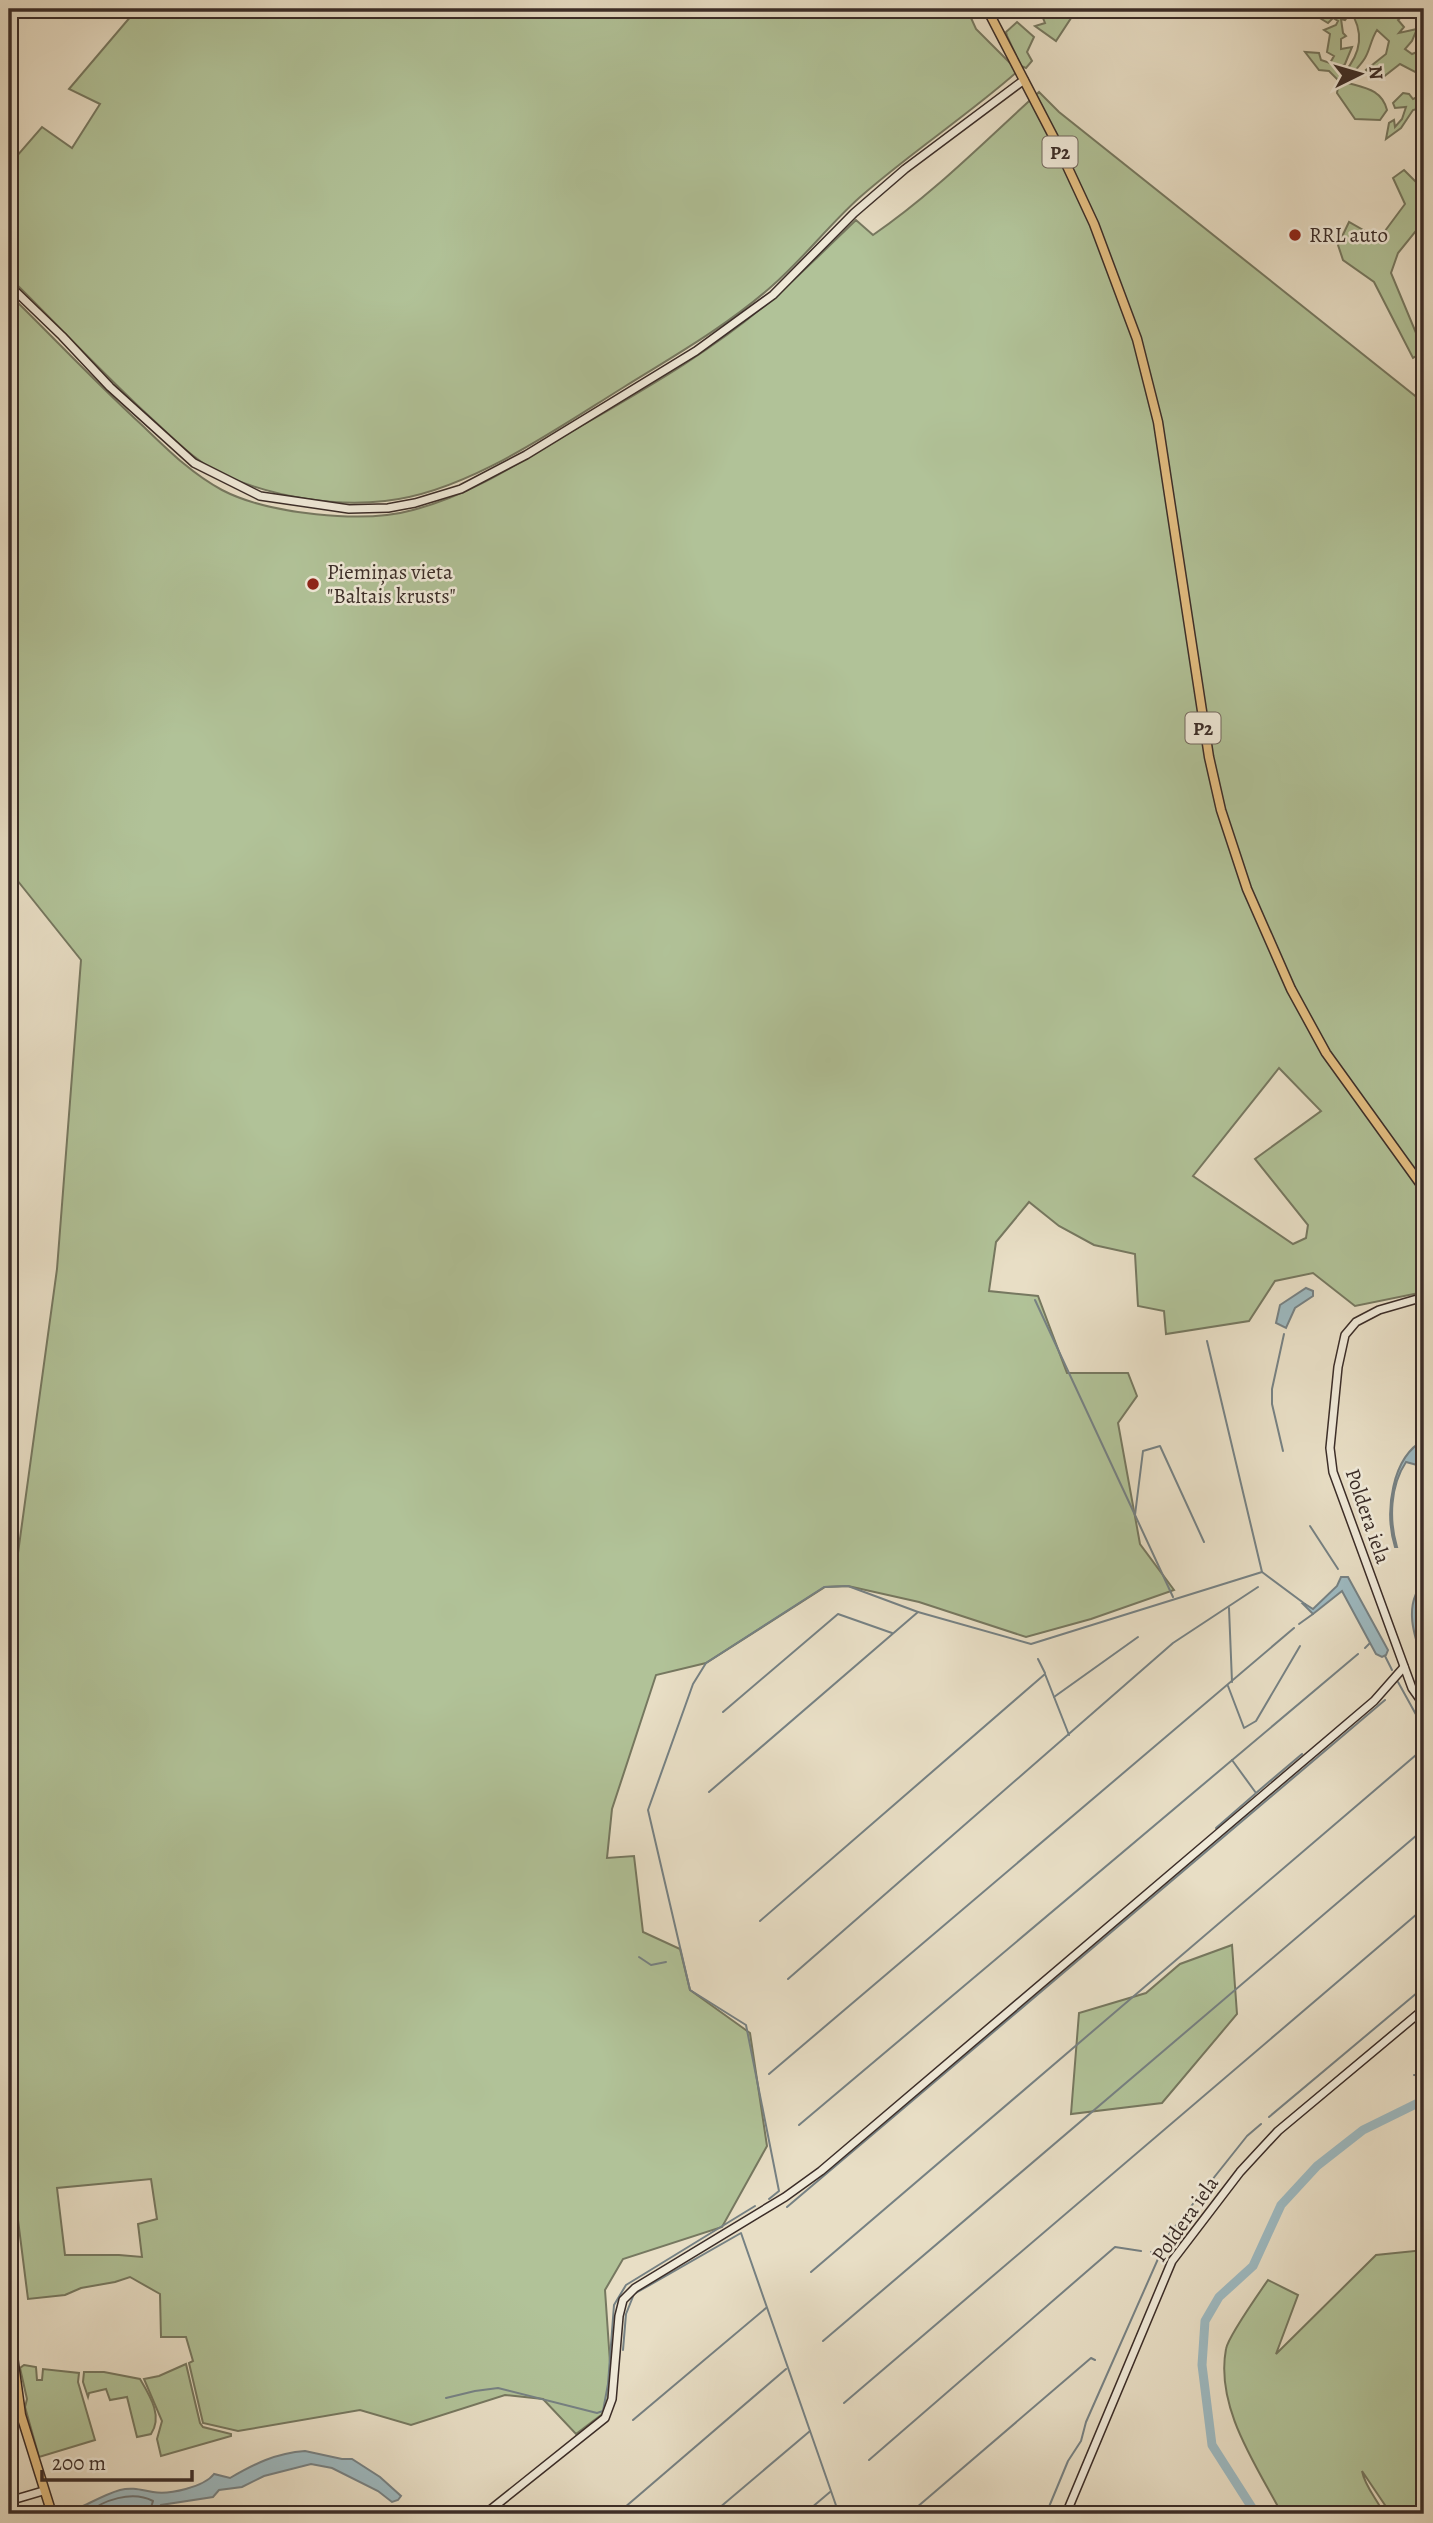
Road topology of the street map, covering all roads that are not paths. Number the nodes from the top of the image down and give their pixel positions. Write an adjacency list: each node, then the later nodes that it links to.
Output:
1 (987, 9): 2 (main road)
2 (1024, 80): 3 (street); 4 (main road, P2)
3 (9, 285)
4 (1424, 1189)
5 (1424, 1297): 6 (street, Poldera iela)
6 (1404, 1667): 7 (street, Poldera iela); 13 (street)
7 (1424, 1705)
8 (1424, 2009): 14 (street, Poldera iela)
9 (9, 2327): 10 (main road)
10 (43, 2491): 11 (street); 12 (main road)
11 (9, 2501)
12 (52, 2514)
13 (485, 2514)
14 (1066, 2514)

